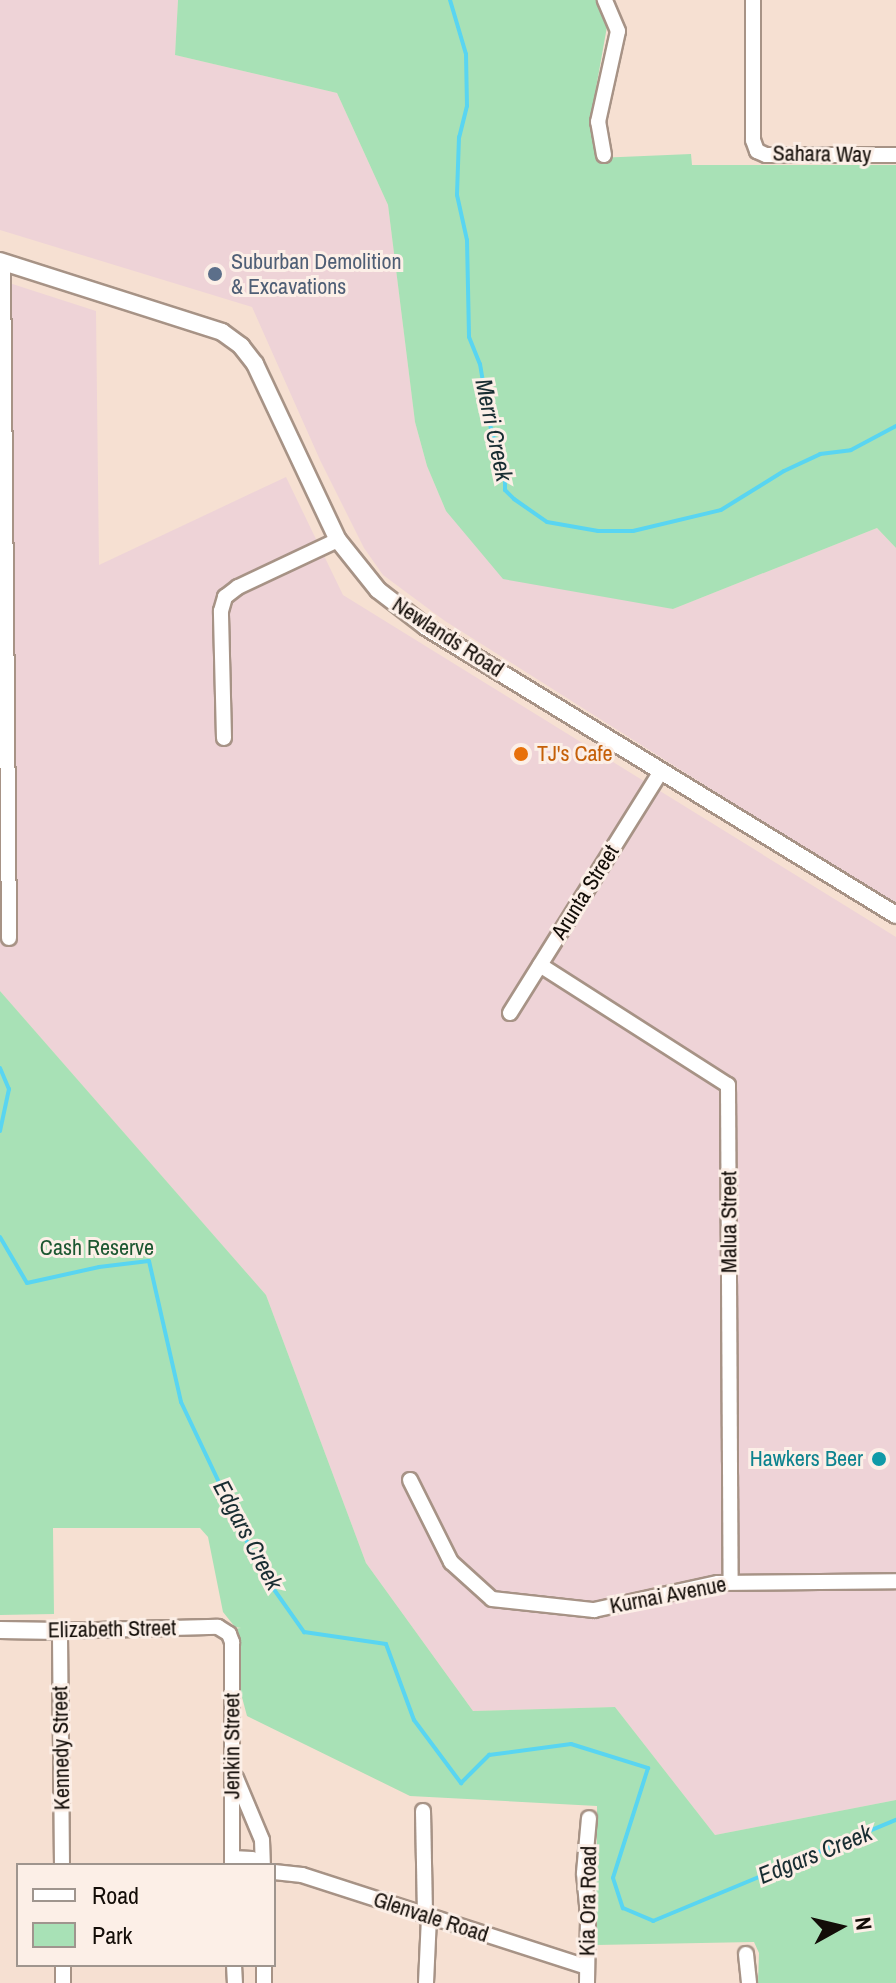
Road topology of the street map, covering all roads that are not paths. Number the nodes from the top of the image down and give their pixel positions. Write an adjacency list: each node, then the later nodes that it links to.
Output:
1 (605, 0): 3 (street)
2 (753, 0): 4 (street, Sahara Way)
3 (604, 155)
4 (896, 155)
5 (1, 261): 6 (street, Newlands Road); 10 (street)
6 (338, 540): 7 (street); 8 (street, Newlands Road)
7 (224, 738)
8 (661, 771): 9 (street, Newlands Road); 11 (street, Arunta Street)
9 (896, 915)
10 (9, 938)
11 (540, 965): 12 (street, Arunta Street); 15 (street, Malua Street)
12 (510, 1013)
13 (410, 1480): 15 (street, Kurnai Avenue)
14 (896, 1581): 15 (street, Kurnai Avenue)
15 (731, 1582)
16 (0, 1630): 18 (street, Elizabeth Street)
17 (224, 1630): 18 (street, Elizabeth Street); 19 (street, Jenkin Street)
18 (60, 1631): 23 (street, Kennedy Street)
19 (233, 1770): 22 (street, Jenkin Street); 25 (street)
20 (423, 1811): 27 (street)
21 (589, 1818): 29 (street, Kia Ora Road)
22 (232, 1862): 24 (street)
23 (62, 1863)
24 (257, 1863)
25 (260, 1863)
26 (276, 1872): 27 (street, Glenvale Road)
27 (427, 1917): 29 (street, Glenvale Road); 30 (street)
28 (746, 1954): 32 (street)
29 (587, 1967): 31 (street, Kia Ora Road)
30 (426, 1983)
31 (587, 1983)
32 (749, 1983)

